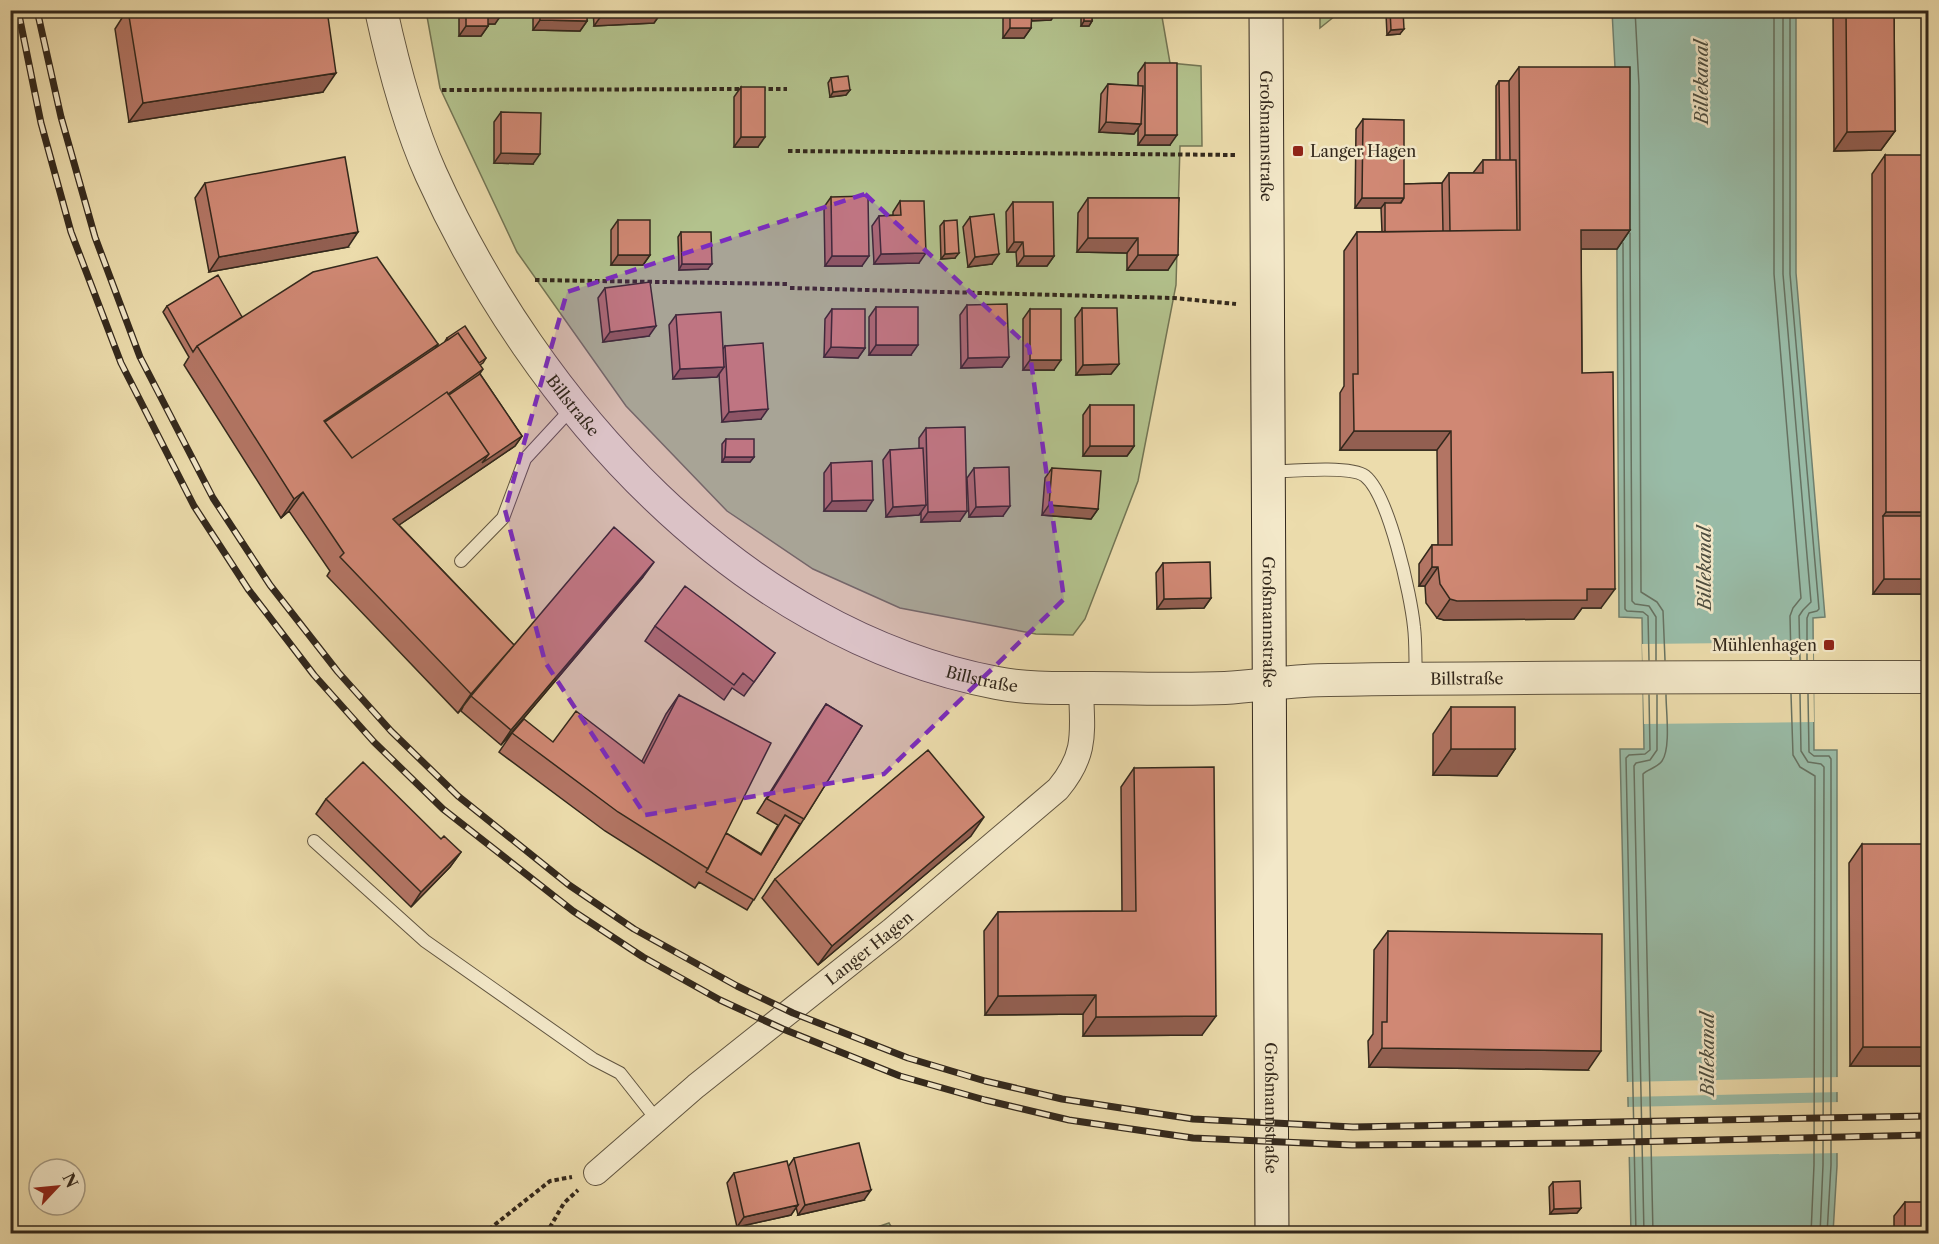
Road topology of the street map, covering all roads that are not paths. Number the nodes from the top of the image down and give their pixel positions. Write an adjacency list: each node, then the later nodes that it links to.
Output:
1 (381, 10): 3 (street, Billstraße)
2 (1266, 10): 4 (main road, Großmannstraße)
3 (574, 406): 5 (lane); 9 (street, Billstraße)
4 (1269, 472): 7 (lane); 8 (main road, Großmannstraße)
5 (461, 561)
6 (1929, 677): 7 (street, Billstraße)
7 (1416, 679): 8 (street, Billstraße)
8 (1271, 684): 9 (street, Billstraße); 13 (main road, Großmannstraße)
9 (1081, 688): 11 (street, Langer Hagen)
10 (314, 841): 11 (lane)
11 (657, 1120): 12 (street, Langer Hagen)
12 (596, 1173)
13 (1272, 1233)

